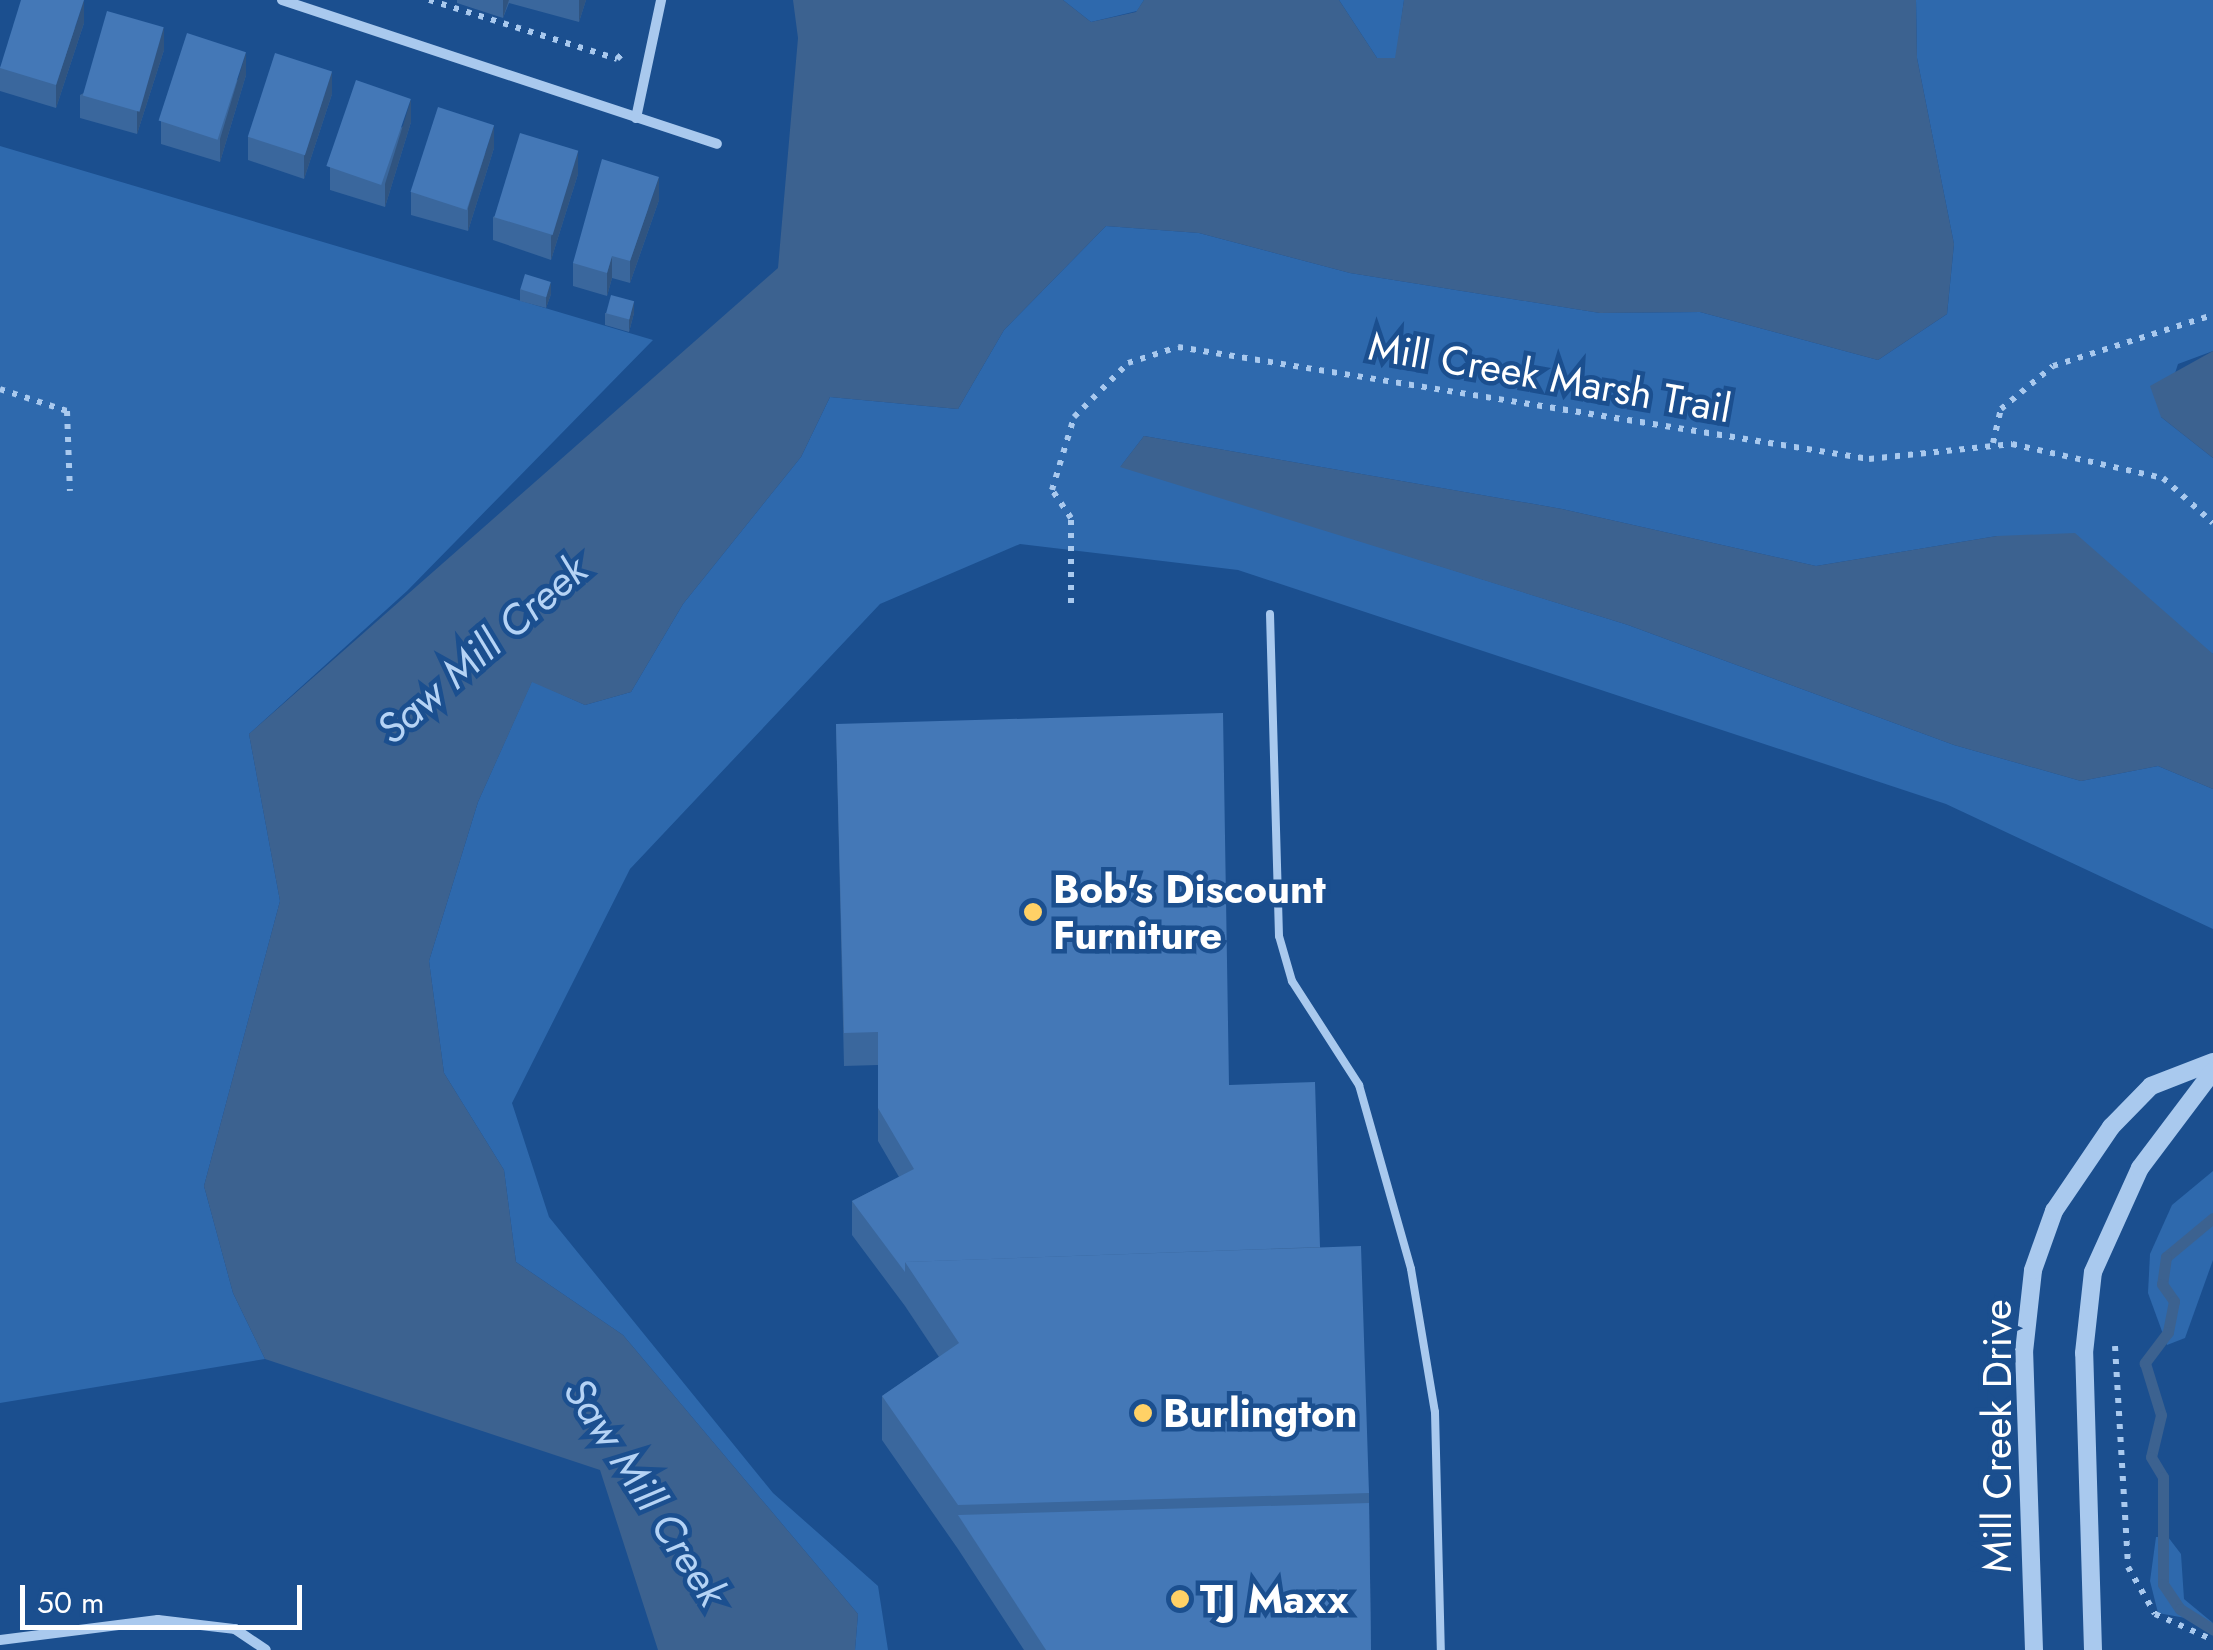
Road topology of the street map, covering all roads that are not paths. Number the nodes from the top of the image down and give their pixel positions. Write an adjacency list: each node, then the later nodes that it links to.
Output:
1 (282, 0): 3 (street)
2 (661, 0): 3 (street)
3 (636, 118): 4 (street)
4 (717, 144)
5 (1270, 614): 10 (lane)
6 (2213, 1062): 11 (street, Mill Creek Drive)
7 (2213, 1070): 12 (street)
8 (0, 1640): 9 (street)
9 (266, 1650)
10 (1441, 1650)
11 (2034, 1650)
12 (2093, 1650)

